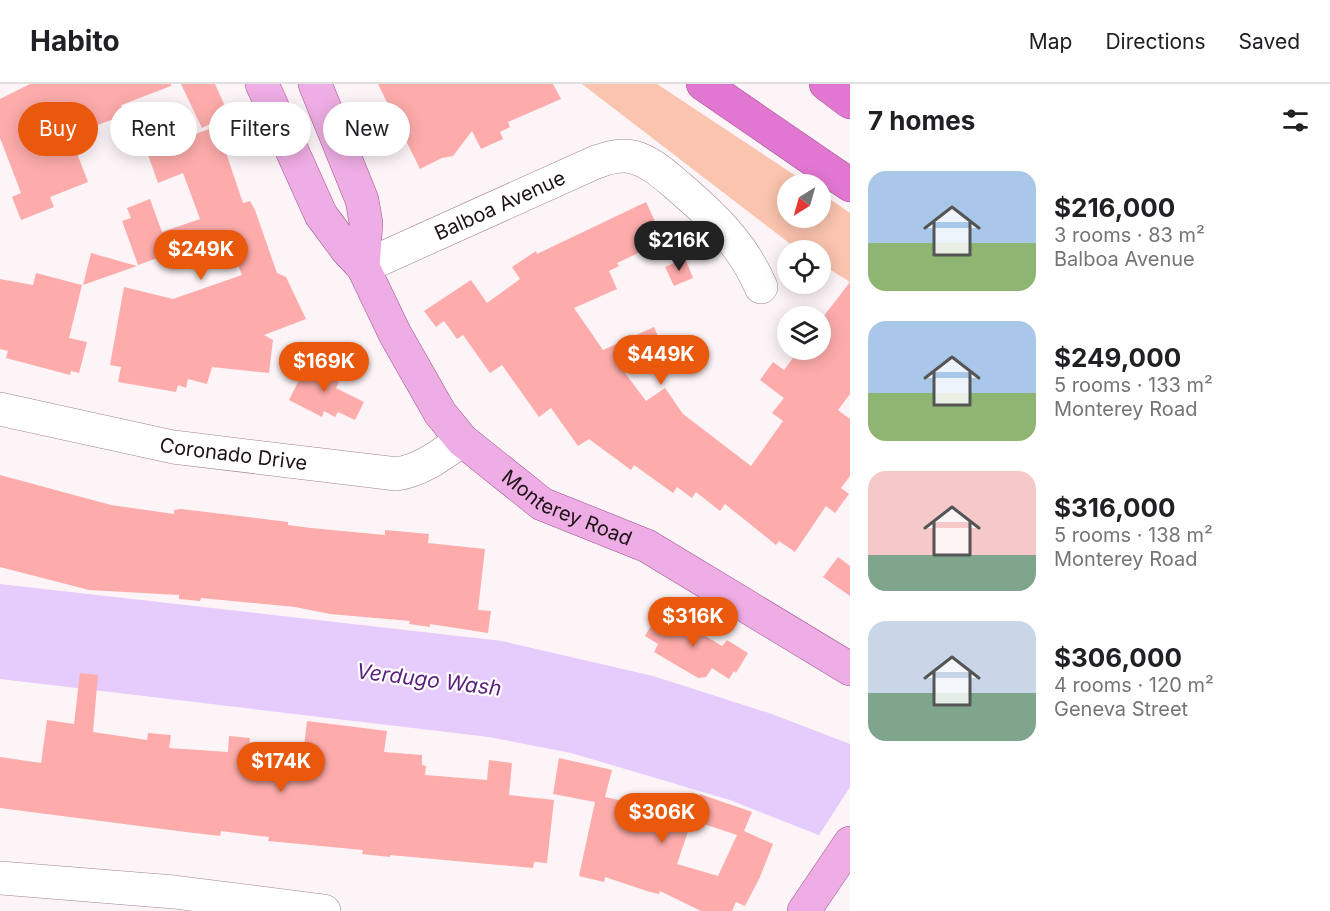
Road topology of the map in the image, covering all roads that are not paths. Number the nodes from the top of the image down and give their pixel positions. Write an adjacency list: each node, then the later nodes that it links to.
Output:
1 (262, 84): 7 (main road, Monterey Road)
2 (315, 84): 7 (main road, Monterey Road)
3 (703, 84): 6 (highway)
4 (826, 84): 5 (highway)
5 (850, 102)
6 (850, 185)
7 (363, 267): 8 (street, Balboa Avenue); 10 (main road, Monterey Road)
8 (761, 287)
9 (0, 409): 10 (street, Coronado Drive)
10 (462, 440): 11 (main road, Monterey Road)
11 (850, 669)
12 (846, 849): 15 (main road)
13 (0, 878): 14 (street)
14 (316, 911)
15 (804, 911)

